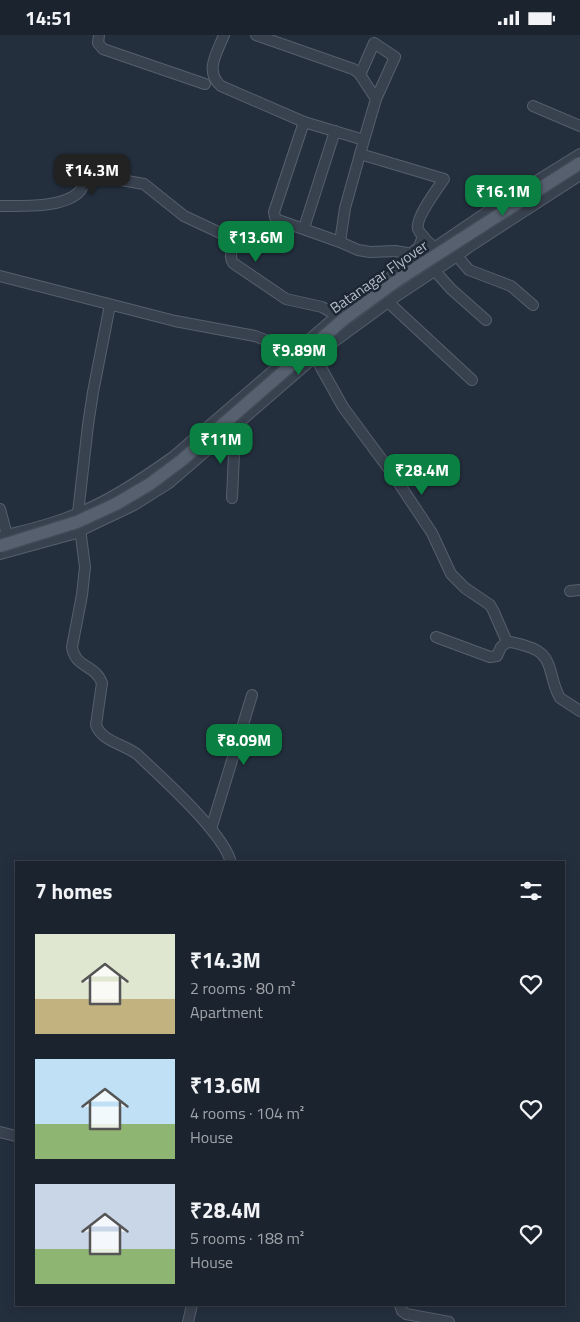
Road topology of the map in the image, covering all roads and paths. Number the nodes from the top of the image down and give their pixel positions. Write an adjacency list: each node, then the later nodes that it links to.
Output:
1 (99, 35): 5 (street)
2 (224, 35): 8 (street)
3 (256, 35): 4 (street)
4 (360, 75): 6 (street); 6 (street)
5 (205, 84)
6 (376, 99): 11 (street)
7 (532, 106): 9 (street)
8 (304, 122): 10 (street); 17 (street)
9 (580, 126)
10 (334, 131): 11 (street); 17 (street)
11 (364, 140): 12 (street)
12 (360, 154): 18 (street); 19 (street)
13 (580, 154): 20 (street)
14 (580, 163): 38 (main road, Batanagar Flyover, bridge)
15 (580, 175): 21 (street)
16 (0, 206): 28 (street)
17 (304, 228): 19 (street)
18 (423, 236): 20 (street); 22 (street)
19 (340, 242): 22 (street)
20 (434, 247): 22 (street)
21 (457, 256): 23 (street); 27 (street)
22 (411, 258): 23 (street); 28 (street)
23 (431, 273): 25 (street); 29 (street)
24 (0, 276): 26 (street)
25 (388, 302): 31 (street); 32 (street)
26 (110, 305): 30 (street); 36 (street)
27 (532, 305)
28 (336, 315): 30 (street)
29 (486, 319)
30 (292, 355): 36 (street)
31 (315, 357): 33 (street); 41 (street)
32 (472, 380)
33 (231, 430): 34 (street); 37 (street)
34 (232, 498)
35 (0, 509): 38 (street)
36 (78, 513): 37 (street); 38 (street)
37 (80, 531): 39 (street); 44 (street)
38 (2, 539)
39 (0, 555)
40 (436, 637): 41 (street)
41 (507, 642): 43 (street)
42 (252, 695): 44 (street)
43 (580, 711)
44 (211, 829): 45 (street)
45 (230, 861)
46 (0, 1132): 47 (street)
47 (15, 1136)
48 (192, 1306): 51 (street)
49 (400, 1306): 50 (street)
50 (434, 1321): 52 (street)
51 (188, 1322)
52 (449, 1322)

